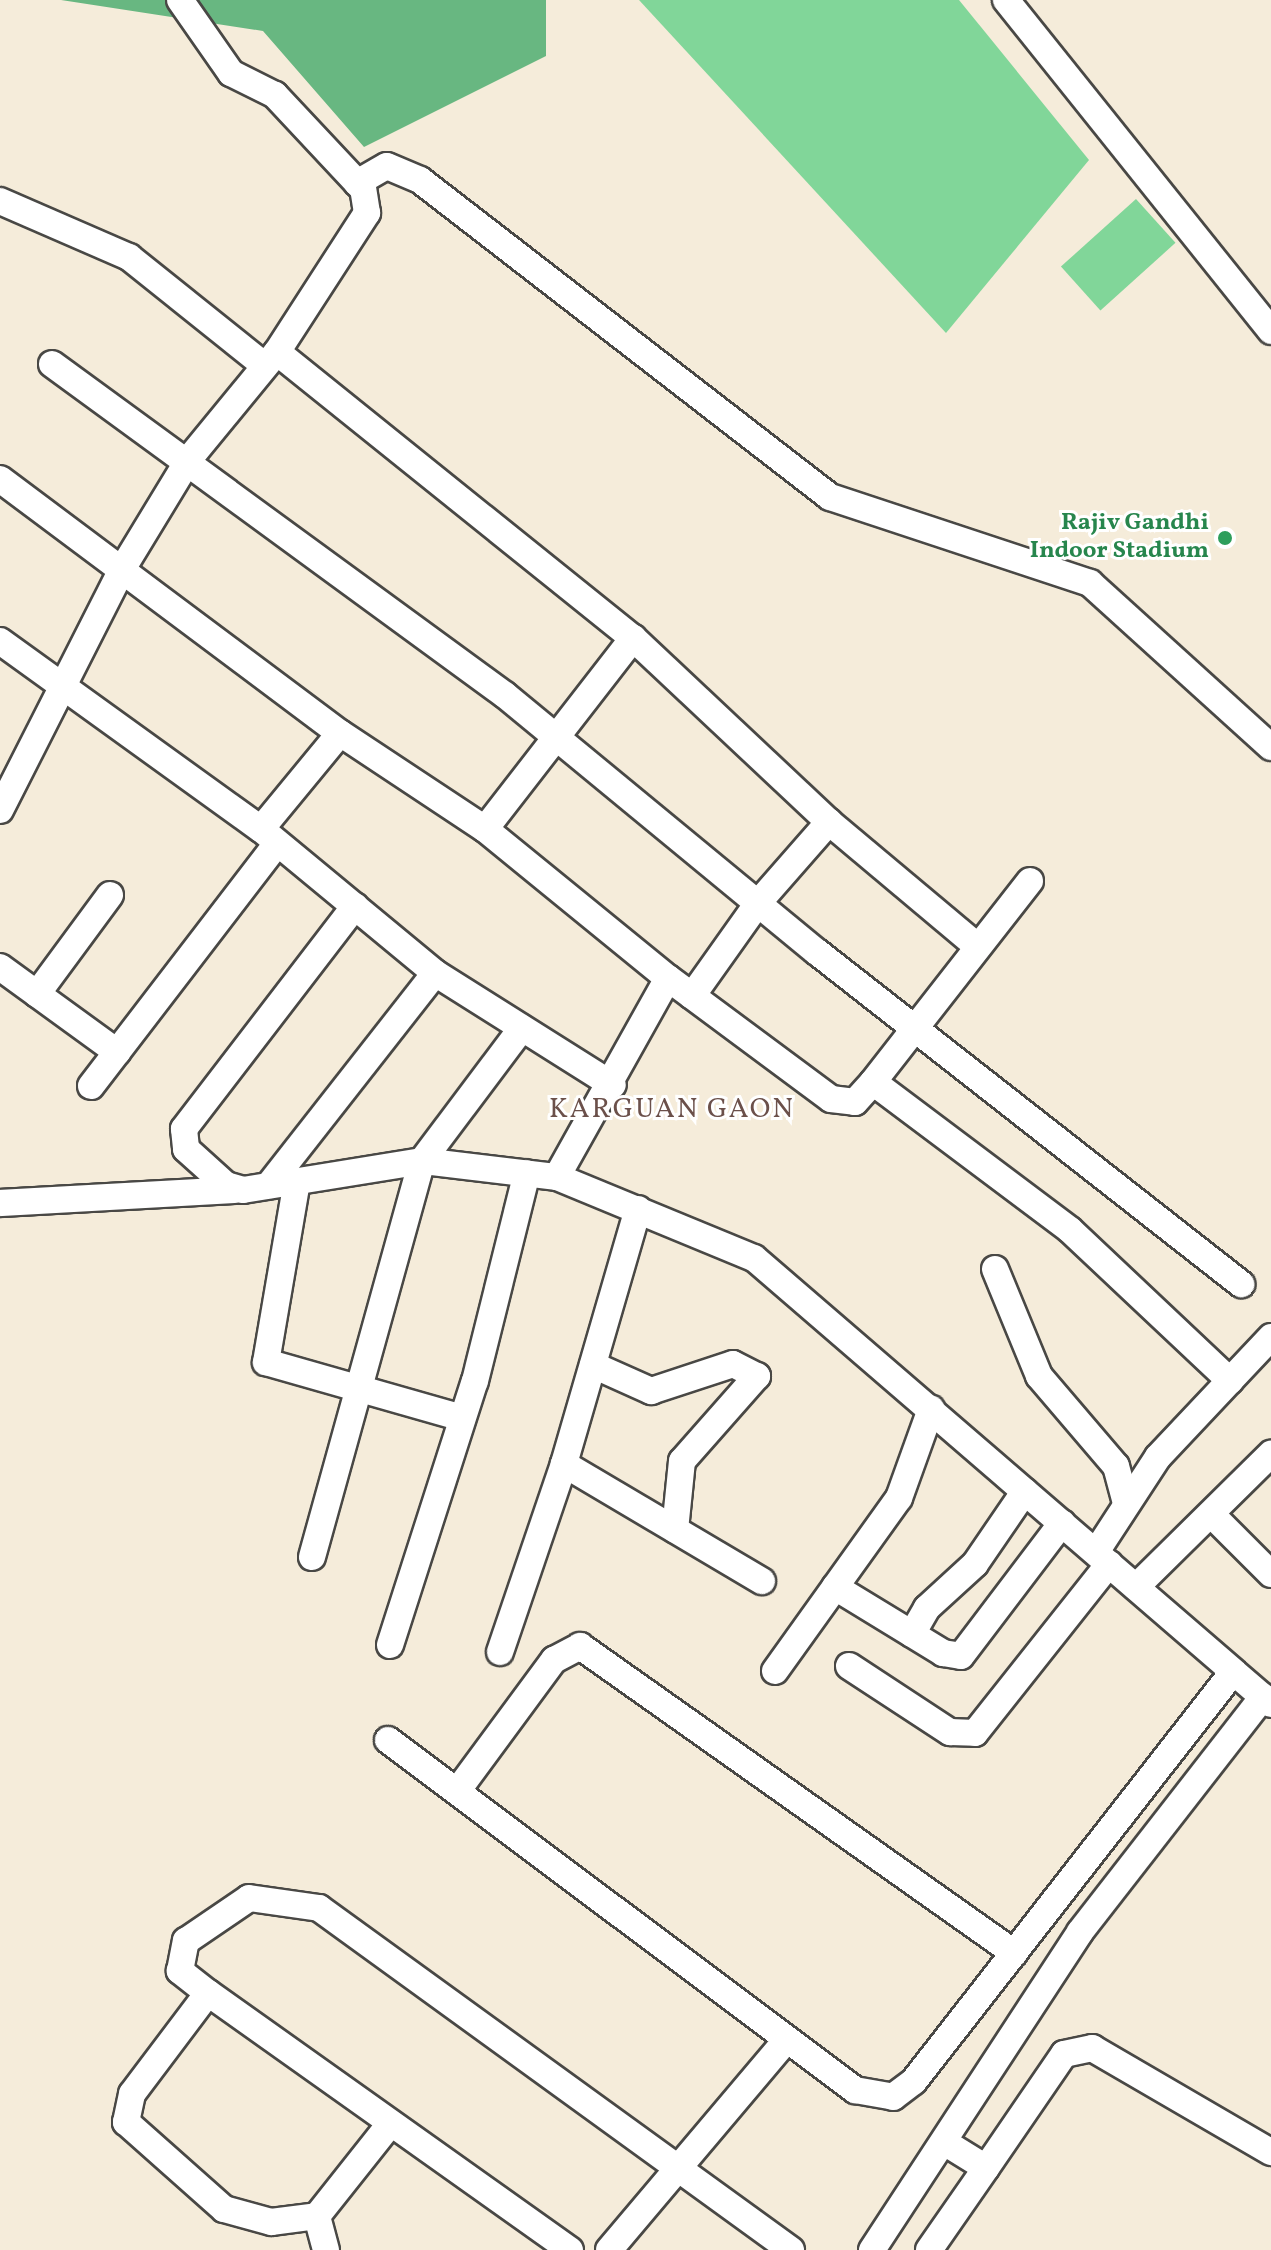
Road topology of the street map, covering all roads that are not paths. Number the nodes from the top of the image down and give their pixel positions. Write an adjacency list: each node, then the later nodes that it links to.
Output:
1 (180, 0): 3 (street)
2 (1006, 0): 5 (street)
3 (357, 183): 6 (street); 16 (street)
4 (0, 201): 6 (street)
5 (1271, 331)
6 (271, 359): 8 (street); 11 (street)
7 (52, 364): 8 (street)
8 (189, 459): 10 (street); 15 (street)
9 (0, 479): 10 (street)
10 (121, 571): 13 (street); 14 (street)
11 (633, 638): 15 (street); 18 (street)
12 (0, 641): 13 (street)
13 (61, 687): 17 (street); 20 (street)
14 (340, 733): 19 (street); 20 (street)
15 (558, 735): 19 (street); 23 (street)
16 (1271, 747)
17 (0, 810)
18 (829, 822): 23 (street); 25 (street)
19 (485, 829): 28 (street)
20 (269, 836): 24 (street); 33 (street)
21 (1030, 881): 25 (street)
22 (110, 895): 29 (street)
23 (758, 903): 30 (street); 32 (street)
24 (355, 906): 27 (street); 42 (street)
25 (978, 947): 32 (street)
26 (0, 967): 29 (street)
27 (435, 973): 31 (street); 41 (street)
28 (668, 978): 30 (street); 35 (street)
29 (37, 994): 33 (street)
30 (692, 996): 34 (street)
31 (522, 1028): 35 (street); 37 (street)
32 (916, 1030): 34 (street); 46 (street)
33 (117, 1052): 36 (street)
34 (873, 1082): 49 (street)
35 (613, 1085): 39 (street)
36 (91, 1086)
37 (422, 1161): 38 (street); 40 (street); 50 (street)
38 (527, 1173): 39 (street); 52 (street)
39 (557, 1177): 44 (street)
40 (297, 1181): 41 (street); 50 (street)
41 (269, 1185): 42 (street)
42 (235, 1190): 43 (street)
43 (0, 1203)
44 (638, 1209): 48 (street); 51 (street)
45 (995, 1269): 56 (street)
46 (1241, 1284)
47 (1271, 1337): 49 (street)
48 (593, 1365): 54 (street); 59 (street)
49 (1230, 1381): 56 (street)
50 (358, 1392): 52 (street); 60 (street)
51 (931, 1409): 55 (street); 64 (street)
52 (462, 1418): 67 (street)
53 (1270, 1458): 57 (street)
54 (564, 1464): 59 (street); 68 (street)
55 (1025, 1491): 58 (street); 66 (street)
56 (1126, 1503): 61 (street)
57 (1211, 1514): 62 (street); 65 (street)
58 (1062, 1523): 61 (street); 66 (street)
59 (675, 1530): 63 (street)
60 (312, 1557)
61 (1102, 1558): 65 (street); 69 (street)
62 (1271, 1574)
63 (762, 1581)
64 (835, 1587): 66 (street); 70 (street)
65 (1136, 1587): 71 (street)
66 (912, 1634)
67 (390, 1645)
68 (500, 1652)
69 (849, 1666)
70 (775, 1671)
71 (1233, 1672): 72 (street); 75 (street)
72 (1267, 1700): 79 (street)
73 (388, 1740): 74 (street)
74 (458, 1790): 75 (street); 77 (street)
75 (1014, 1953): 77 (street)
76 (208, 1993): 78 (street); 81 (street); 83 (street)
77 (787, 2039): 81 (street)
78 (390, 2124): 83 (street); 85 (street)
79 (944, 2142): 82 (street); 88 (street)
80 (1271, 2152): 82 (street)
81 (679, 2168): 86 (street); 87 (street)
82 (986, 2168): 89 (street)
83 (317, 2216): 84 (street)
84 (326, 2250)
85 (570, 2250)
86 (609, 2250)
87 (791, 2250)
88 (872, 2250)
89 (929, 2250)

